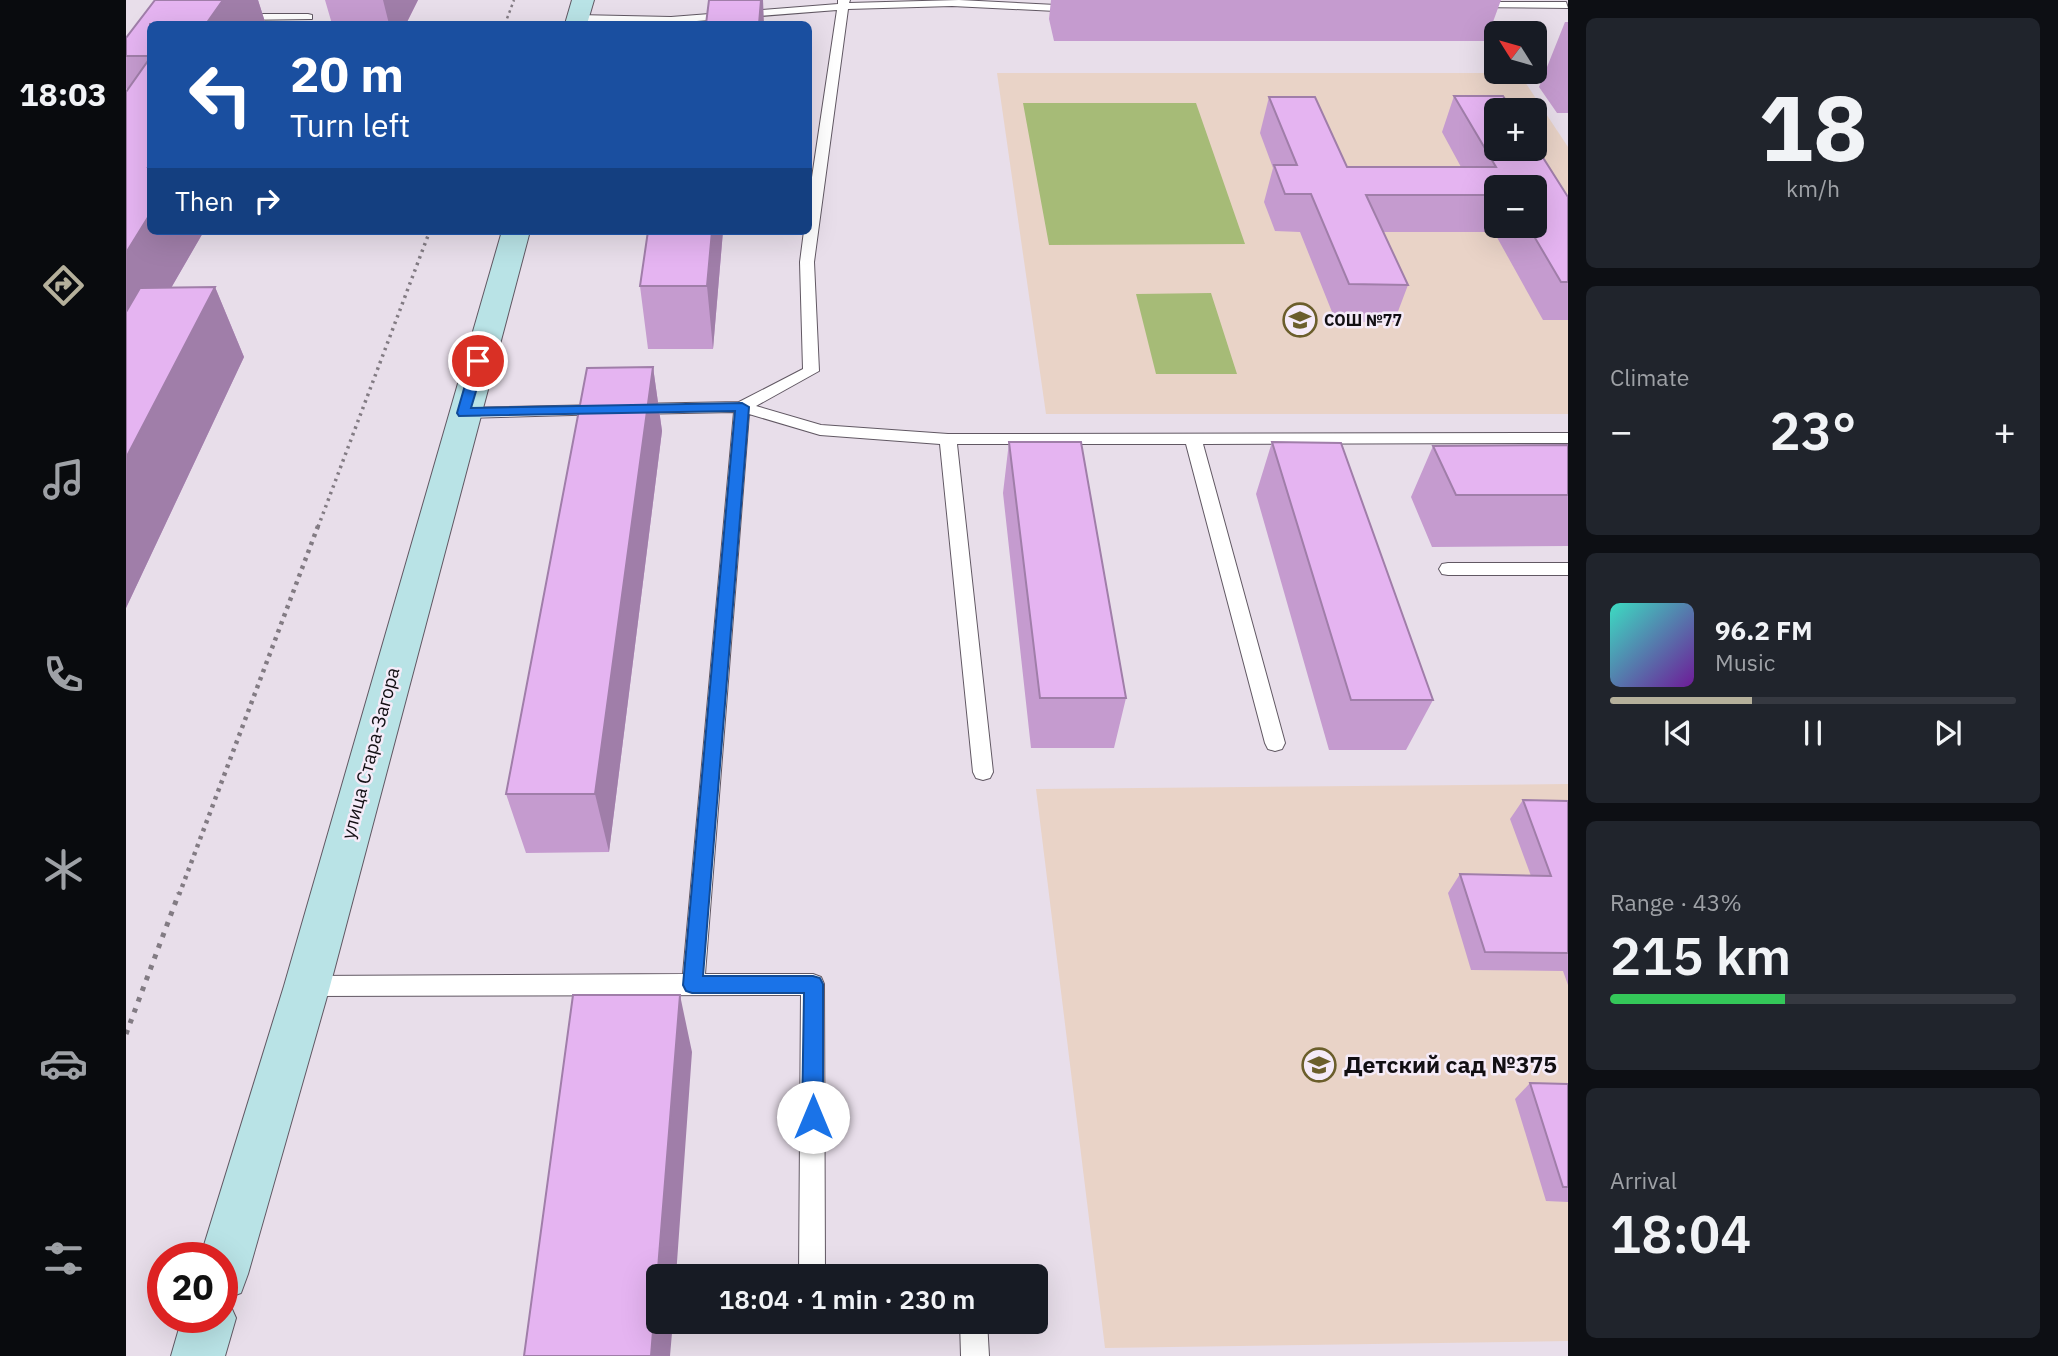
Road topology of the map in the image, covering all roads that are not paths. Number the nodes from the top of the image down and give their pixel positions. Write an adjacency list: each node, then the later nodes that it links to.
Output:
1 (953, 1): 2 (lane); 5 (lane)
2 (843, 4): 6 (lane); 9 (lane)
3 (1565, 4): 4 (lane)
4 (1457, 6)
5 (1089, 9)
6 (579, 14)
7 (229, 17): 8 (lane)
8 (309, 17)
9 (812, 226)
10 (515, 235): 13 (main road, улица Стара-Загора)
11 (811, 235): 12 (lane)
12 (742, 407): 13 (lane); 15 (lane); 21 (lane)
13 (464, 413): 22 (main road, улица Стара-Загора)
14 (1568, 438): 16 (lane)
15 (948, 439): 16 (lane); 20 (lane)
16 (1193, 439): 19 (lane)
17 (1448, 569): 18 (lane)
18 (1568, 569)
19 (1275, 743)
20 (983, 772)
21 (692, 985): 22 (lane); 24 (lane)
22 (307, 986): 23 (main road, улица Стара-Загора)
23 (231, 1242)
24 (812, 1264)
25 (205, 1333): 27 (main road)
26 (974, 1334): 28 (lane)
27 (198, 1356)
28 (975, 1356)

